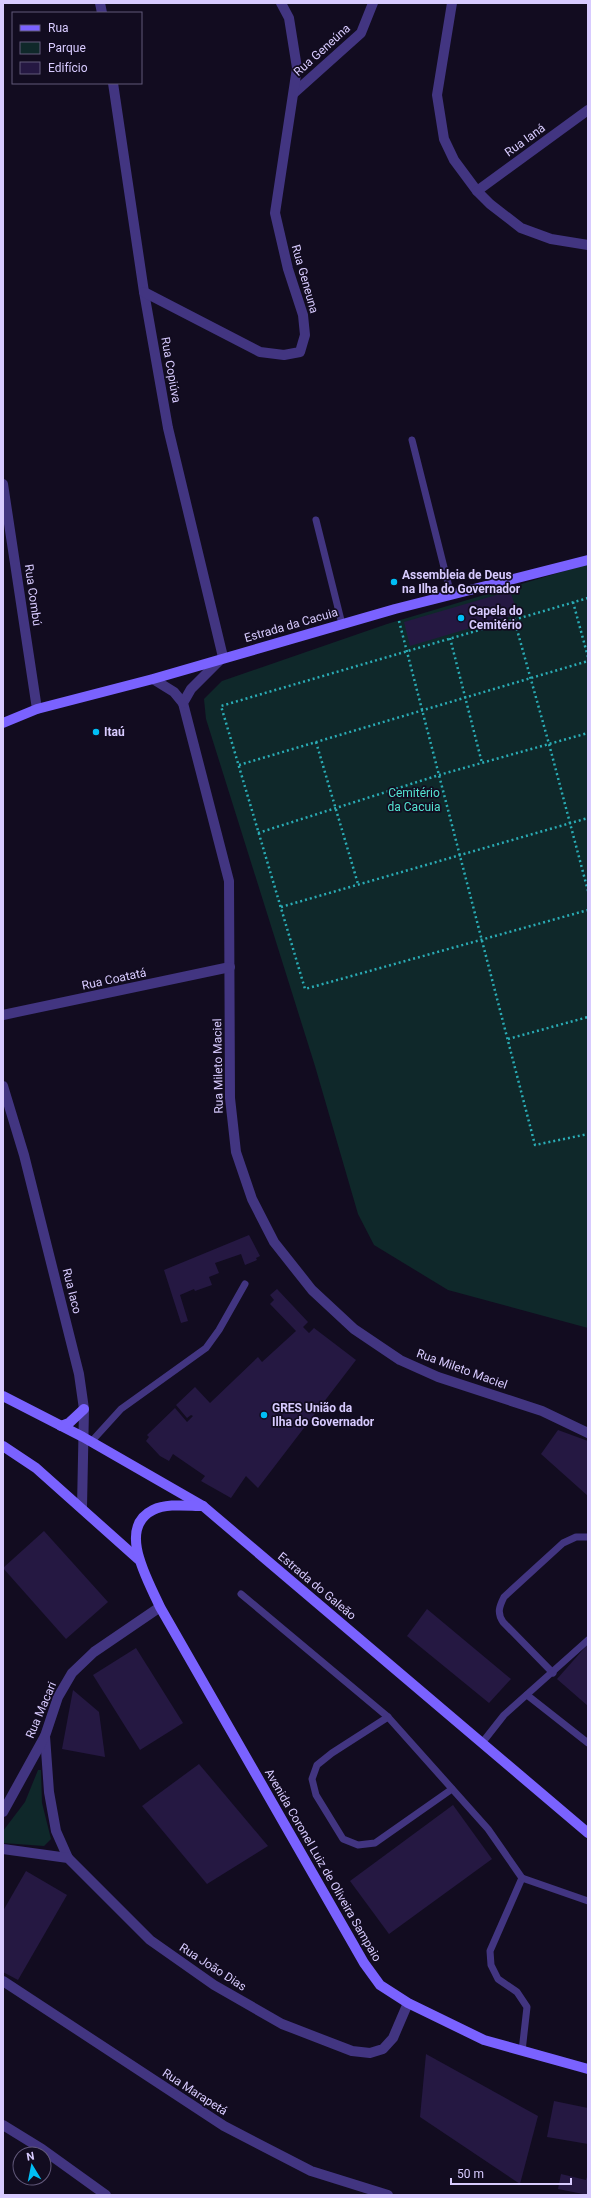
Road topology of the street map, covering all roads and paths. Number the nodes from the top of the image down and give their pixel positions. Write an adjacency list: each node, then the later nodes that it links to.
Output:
1 (281, 3): 5 (street)
2 (373, 3): 5 (street, Rua Geneúna)
3 (452, 3): 7 (street)
4 (113, 84): 9 (street, Rua Copiúva)
5 (294, 93): 9 (street, Rua Geneuna)
6 (588, 110): 7 (street, Rua Ianá)
7 (477, 191): 8 (street)
8 (588, 245)
9 (144, 292): 23 (street, Rua Copiúva)
10 (412, 440): 15 (lane)
11 (3, 484): 13 (street, Rua Combú)
12 (316, 520): 20 (lane)
13 (6, 521): 30 (street, Rua Combú)
14 (588, 560): 15 (main road, Estrada da Cacuia)
15 (452, 595): 18 (main road, Estrada da Cacuia)
16 (588, 598): 17 (path)
17 (573, 602): 19 (path); 24 (path)
18 (395, 609): 20 (main road, Estrada da Cacuia); 22 (path)
19 (514, 620): 21 (path); 27 (path)
20 (342, 624): 23 (main road, Estrada da Cacuia)
21 (450, 638): 22 (path); 28 (path)
22 (406, 651): 31 (path); 37 (path)
23 (223, 657): 26 (main road, Estrada da Cacuia); 29 (street)
24 (588, 657)
25 (588, 661): 27 (path)
26 (153, 679): 29 (street); 30 (main road, Estrada da Cacuia)
27 (529, 679): 28 (path); 35 (path)
28 (465, 698): 31 (path); 36 (path)
29 (184, 703): 49 (street, Rua Mileto Maciel)
30 (37, 709): 32 (main road, Estrada da Cacuia)
31 (422, 711): 34 (path); 38 (path)
32 (3, 723)
33 (588, 733): 35 (path)
34 (316, 742): 37 (path); 39 (path)
35 (549, 744): 36 (path); 41 (path)
36 (482, 763): 38 (path)
37 (239, 765): 42 (path)
38 (439, 775): 39 (path); 43 (path)
39 (334, 808): 42 (path); 44 (path)
40 (588, 818): 41 (path)
41 (569, 824): 43 (path); 45 (path)
42 (258, 833): 46 (path)
43 (460, 854): 44 (path); 48 (path)
44 (358, 884): 46 (path)
45 (588, 891)
46 (281, 907): 48 (path)
47 (588, 910): 48 (path)
48 (482, 941): 52 (path)
49 (230, 967): 50 (street, Rua Coatatá); 59 (street, Rua Mileto Maciel)
50 (3, 1016)
51 (588, 1017): 52 (path)
52 (508, 1039): 54 (path)
53 (3, 1086): 57 (street, Rua Iaco)
54 (588, 1134)
55 (245, 1284): 60 (lane)
56 (3, 1396): 58 (main road, Estrada do Galeão)
57 (84, 1409): 58 (main road); 60 (street, Rua Iaco)
58 (61, 1426): 60 (main road, Estrada do Galeão)
59 (588, 1433)
60 (87, 1440): 62 (main road, Estrada do Galeão); 63 (street, Rua Iaco)
61 (3, 1446): 63 (main road)
62 (203, 1506): 65 (main road); 73 (main road, Estrada do Galeão)
63 (82, 1507): 65 (main road)
64 (588, 1536): 69 (lane)
65 (138, 1559): 67 (main road, Avenida Coronel Luiz de Oliveira Sampaio)
66 (241, 1594): 71 (lane)
67 (160, 1607): 72 (street, Rua Macari); 83 (main road, Avenida Coronel Luiz de Oliveira Sampaio)
68 (588, 1640): 69 (lane)
69 (554, 1673): 70 (lane)
70 (527, 1695): 73 (lane); 74 (lane)
71 (388, 1717): 75 (lane); 75 (lane)
72 (45, 1736): 76 (street, Rua Macari); 79 (street)
73 (482, 1743): 77 (main road, Estrada do Galeão)
74 (588, 1743)
75 (452, 1788): 80 (lane)
76 (3, 1812)
77 (588, 1833)
78 (3, 1849): 79 (street)
79 (68, 1858): 83 (street, Rua João Dias)
80 (522, 1878): 81 (lane); 84 (lane)
81 (588, 1901)
82 (3, 1981): 88 (street, Rua Marapetá)
83 (408, 2003): 84 (main road, Avenida Coronel Luiz de Oliveira Sampaio)
84 (522, 2051): 85 (main road, Avenida Coronel Luiz de Oliveira Sampaio)
85 (588, 2069)
86 (3, 2125): 87 (street)
87 (106, 2195)
88 (388, 2195)

